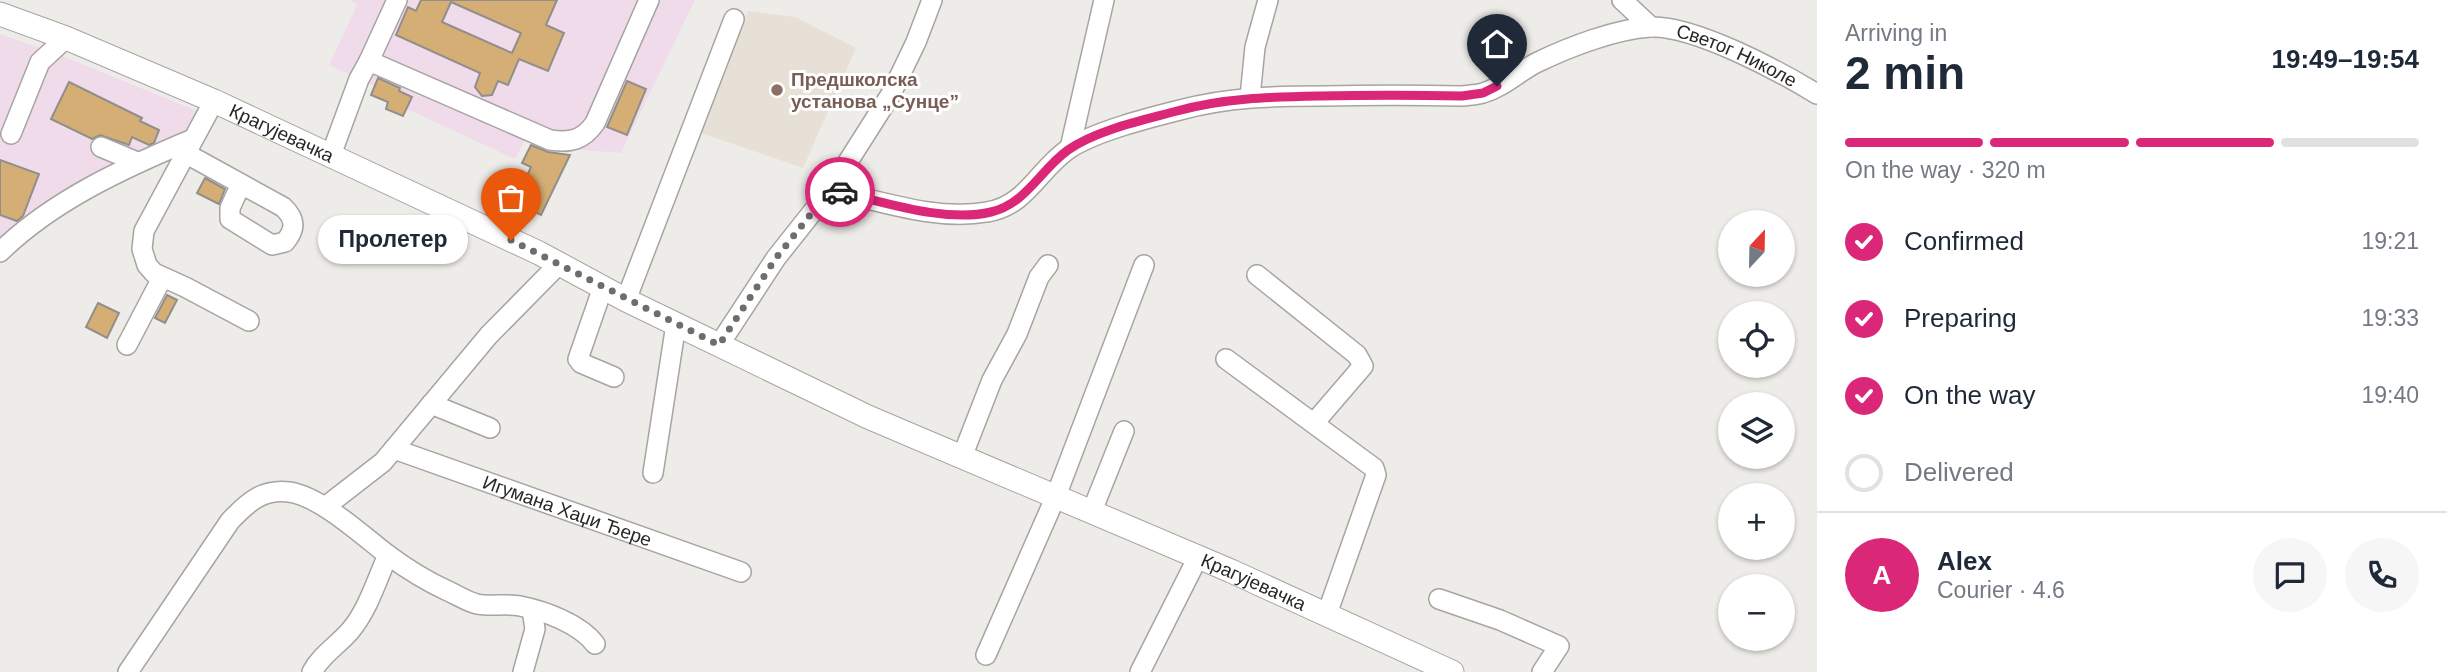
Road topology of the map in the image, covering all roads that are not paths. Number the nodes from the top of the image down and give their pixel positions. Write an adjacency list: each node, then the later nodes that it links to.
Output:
1 (397, 0): 11 (street)
2 (649, 0): 11 (street)
3 (932, 0): 22 (street)
4 (1104, 0): 18 (street)
5 (1268, 0): 13 (street)
6 (1622, 0): 9 (street)
7 (0, 14): 10 (main road, Крагујевачка)
8 (734, 19): 30 (street)
9 (1651, 27): 12 (street, Светог Николе); 13 (street)
10 (66, 38): 14 (main road, Крагујевачка); 15 (street)
11 (369, 61): 19 (street)
12 (1817, 94)
13 (1250, 97): 18 (street)
14 (214, 101): 16 (street); 19 (main road, Крагујевачка)
15 (11, 134)
16 (189, 146): 20 (street); 21 (street); 28 (street)
17 (101, 147): 20 (street)
18 (1070, 148): 22 (street)
19 (331, 155): 24 (main road, Крагујевачка)
20 (137, 162): 23 (street)
21 (241, 184)
22 (830, 190): 34 (street)
23 (0, 252)
24 (560, 263): 29 (main road, Крагујевачка); 37 (street)
25 (1048, 265): 42 (street)
26 (1144, 265): 44 (street)
27 (1257, 275): 38 (street)
28 (162, 278): 31 (street); 33 (street)
29 (603, 288): 30 (main road, Крагујевачка); 36 (street)
30 (626, 300): 32 (main road, Крагујевачка)
31 (249, 321)
32 (676, 324): 34 (main road, Крагујевачка); 43 (street)
33 (127, 345)
34 (719, 345): 42 (main road, Крагујевачка)
35 (1226, 359): 38 (street)
36 (614, 377)
37 (431, 404): 39 (street); 41 (street)
38 (1314, 423): 52 (street)
39 (489, 428)
40 (1124, 431): 46 (street)
41 (394, 449): 45 (street); 49 (street, Игумана Хаџи Ђере)
42 (962, 457): 44 (main road, Крагујевачка)
43 (653, 473)
44 (1056, 496): 46 (main road, Крагујевачка); 54 (street)
45 (325, 507): 47 (street); 55 (street)
46 (1093, 511): 48 (main road, Крагујевачка)
47 (388, 555): 51 (street); 56 (street)
48 (1198, 557): 52 (main road, Крагујевачка); 58 (street)
49 (741, 572)
50 (1439, 599): 60 (street)
51 (531, 610): 53 (street); 57 (street)
52 (1327, 614): 59 (main road, Крагујевачка)
53 (595, 644)
54 (986, 655)
55 (128, 672)
56 (313, 672)
57 (523, 672)
58 (1140, 672)
59 (1452, 672)
60 (1542, 672)

